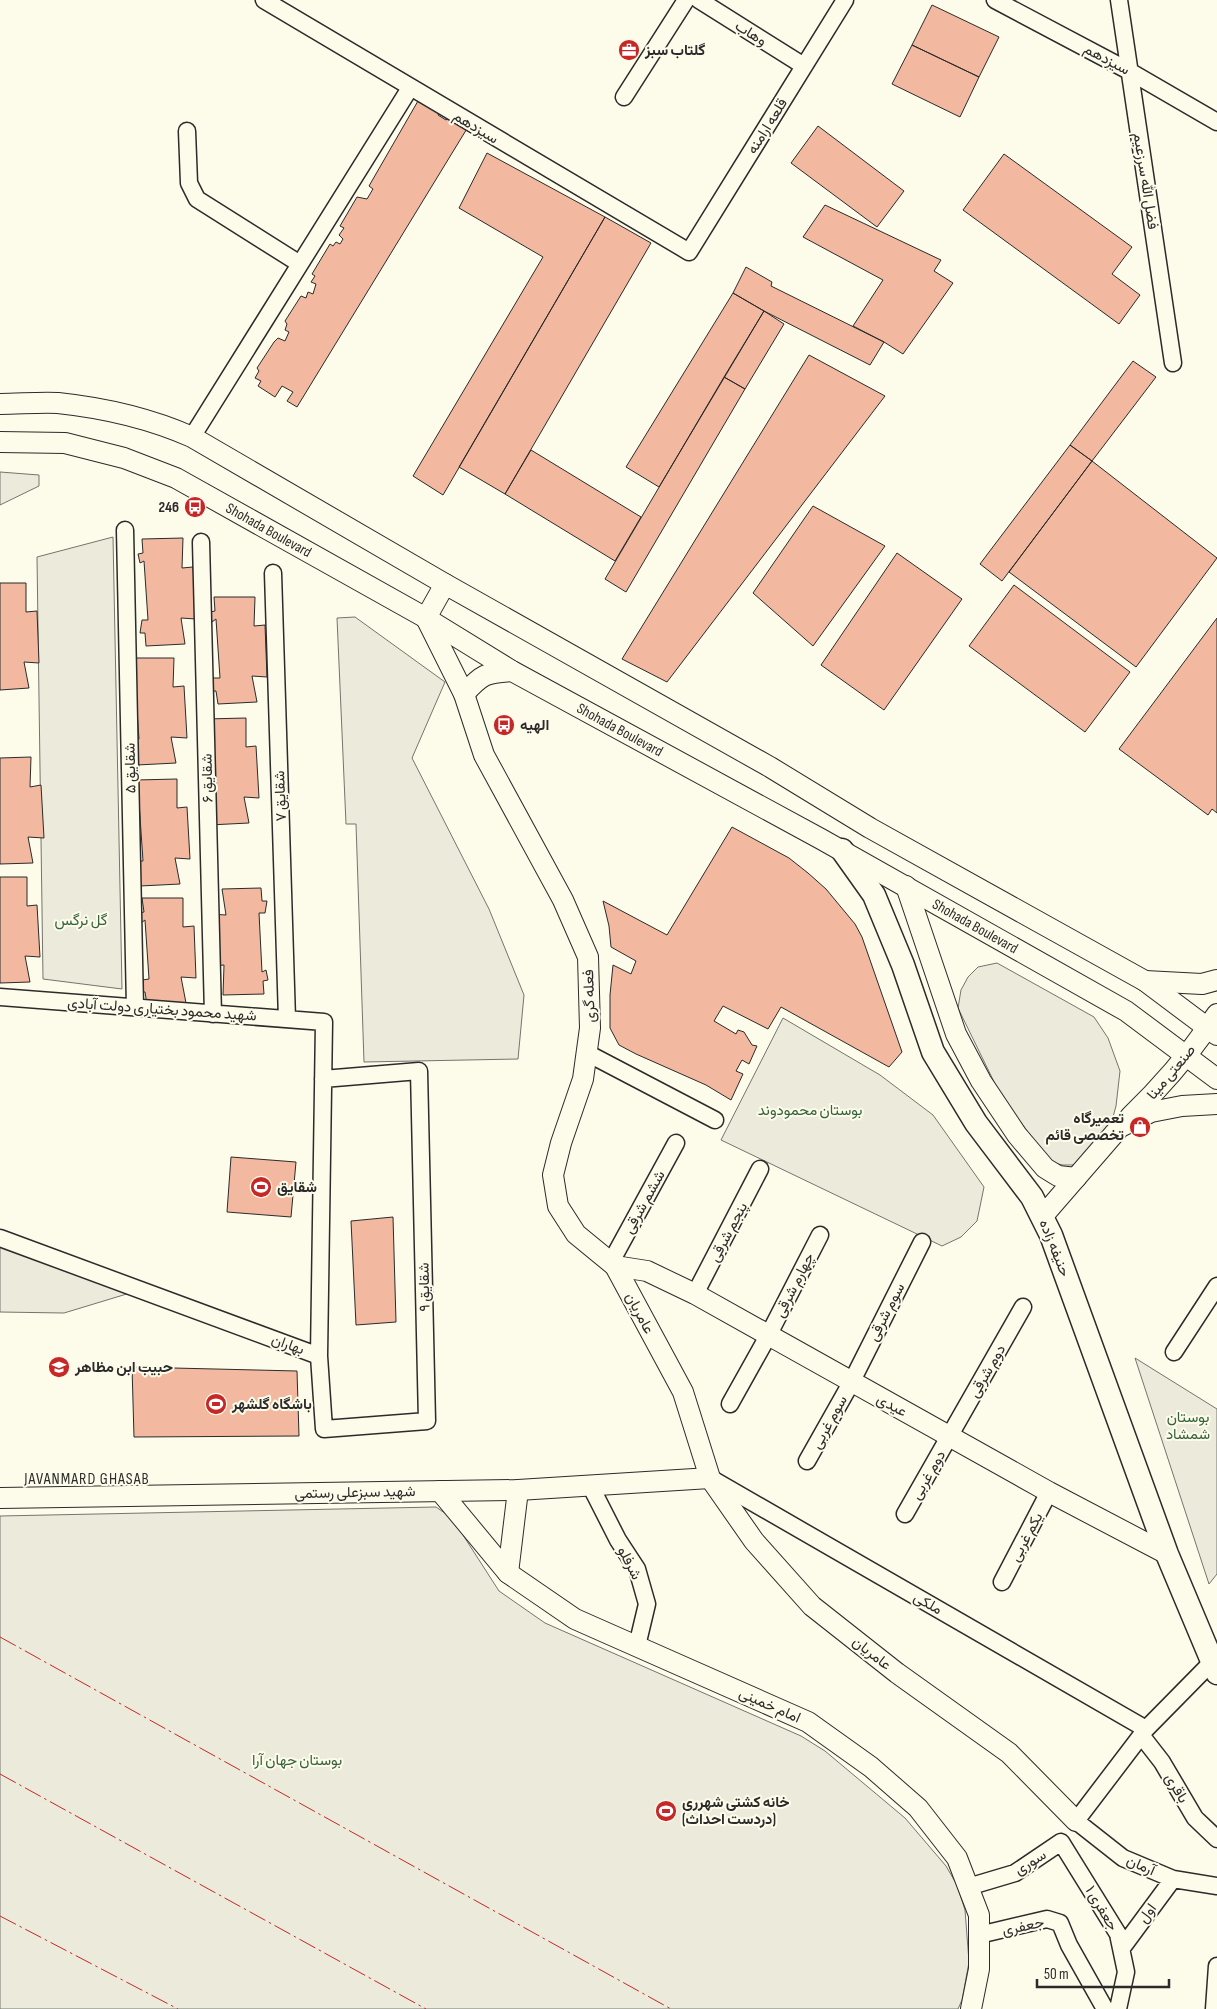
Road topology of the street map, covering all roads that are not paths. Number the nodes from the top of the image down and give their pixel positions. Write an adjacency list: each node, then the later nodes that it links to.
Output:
1 (264, 0): 8 (street, سیزدهم)
2 (697, 0): 6 (street, وهاب); 9 (street)
3 (844, 0): 6 (street, قلعه ارامنه)
4 (995, 0): 7 (street, سیزدهم)
5 (1119, 0): 7 (street, فضل الله سرزعیم)
6 (804, 66): 12 (street, قلعه ارامنه)
7 (1129, 71): 10 (street, سیزدهم); 14 (street, فضل الله سرزعیم)
8 (410, 88): 12 (street, سیزدهم); 13 (street)
9 (624, 97)
10 (1217, 122)
11 (187, 131): 13 (street)
12 (689, 252)
13 (300, 264): 16 (street)
14 (1173, 363)
15 (0, 404): 16 (street)
16 (192, 436): 21 (street)
17 (0, 442): 22 (street, Shohada Boulevard)
18 (125, 530): 30 (street, شقایق ۵)
19 (201, 542): 31 (street, شقایق ۶)
20 (272, 573): 32 (street, شقایق ۷)
21 (445, 584): 22 (street); 28 (street)
22 (426, 618): 23 (street, Shohada Boulevard); 24 (street, فعله گری)
23 (512, 672): 24 (street); 25 (street, Shohada Boulevard)
24 (464, 694): 35 (street, فعله گری)
25 (842, 850): 26 (street, Shohada Boulevard); 45 (main road, حنیفه زاده)
26 (906, 886): 36 (street, Shohada Boulevard); 44 (street)
27 (1217, 980): 28 (street)
28 (1145, 981): 34 (street)
29 (0, 997): 30 (street, شهید محمود بختیاری دولت آبادی)
30 (135, 1007): 31 (street, شهید محمود بختیاری دولت آبادی)
31 (213, 1014): 32 (street, شهید محمود بختیاری دولت آبادی)
32 (288, 1019): 33 (street, شهید محمود بختیاری دولت آبادی)
33 (324, 1022): 37 (street, بهاران)
34 (1214, 1025): 36 (street, صنعتی مینا)
35 (587, 1053): 40 (street); 49 (street, فعله گری)
36 (1186, 1055): 38 (street, Shohada Boulevard); 41 (street, صنعتی مینا)
37 (323, 1079): 55 (street, بهاران); 55 (street, شقایق ۹)
38 (1217, 1079)
39 (1217, 1104): 41 (street)
40 (715, 1120)
41 (1120, 1127): 44 (street, صنعتی مینا)
42 (676, 1143): 49 (street, ششم شرقی)
43 (760, 1169): 51 (street, پنجم شرقی)
44 (1076, 1178): 45 (street, صنعتی مینا)
45 (1042, 1217): 67 (main road, حنیفه زاده)
46 (820, 1235): 53 (street, چهارم شرقی)
47 (0, 1238): 55 (street, بهاران)
48 (922, 1242): 56 (street, سوم شرقی)
49 (613, 1264): 51 (street, عیدی); 60 (street, عامریان)
50 (1217, 1286): 54 (street)
51 (695, 1294): 53 (street, عیدی)
52 (1023, 1307): 58 (street, دوم شرقی)
53 (768, 1336): 56 (street, عیدی); 57 (street, چهارم شرقی)
54 (1174, 1352)
55 (319, 1356)
56 (851, 1383): 58 (street, عیدی); 59 (street, سوم غربی)
57 (730, 1404)
58 (950, 1435): 64 (street, عیدی); 66 (street, دوم غربی)
59 (807, 1461)
60 (710, 1478): 61 (street, شهید سبزعلی رستمی); 72 (street, ملکی); 73 (street, عامریان)
61 (590, 1485): 62 (street, شهید سبزعلی رستمی); 70 (street, شرفلو)
62 (518, 1490): 63 (street, شهید سبزعلی رستمی); 68 (street)
63 (440, 1491): 65 (street, شهید سبزعلی رستمی); 68 (street, امام خمینی)
64 (1049, 1492): 67 (street, عیدی); 69 (street, یکم غربی)
65 (0, 1498)
66 (906, 1514)
67 (1167, 1554): 71 (main road, حنیفه زاده)
68 (508, 1573): 70 (street, امام خمینی)
69 (1002, 1582)
70 (637, 1646): 78 (street, امام خمینی)
71 (1214, 1668): 72 (street)
72 (1143, 1732): 73 (street); 74 (street, باقری)
73 (1076, 1821): 76 (street, آرمان)
74 (1217, 1838)
75 (1061, 1842): 78 (street, سوری); 80 (street, جعفری ۱)
76 (1172, 1879): 77 (street, آرمان); 80 (street, اول)
77 (1217, 1886)
78 (968, 1888): 79 (street, امام خمینی)
79 (979, 1935): 82 (street, امام خمینی); 83 (street, جعفری)
80 (1122, 1948): 84 (street, جعفری ۱)
81 (1217, 1966): 85 (street)
82 (971, 2009)
83 (1105, 2009)
84 (1118, 2009)
85 (1214, 2009)

